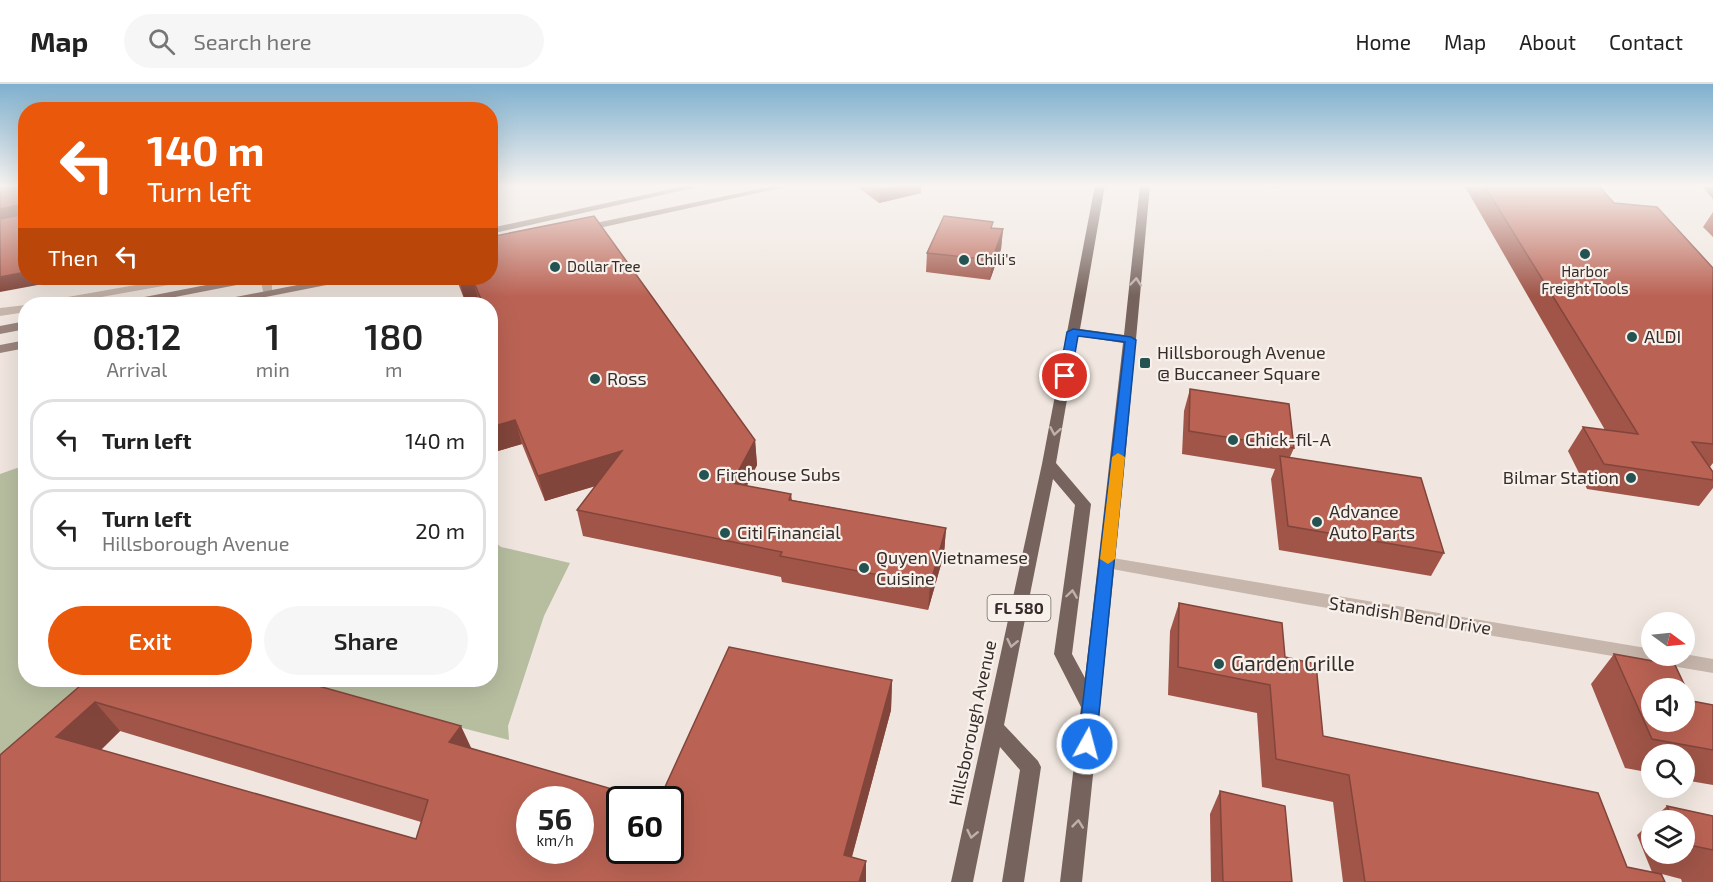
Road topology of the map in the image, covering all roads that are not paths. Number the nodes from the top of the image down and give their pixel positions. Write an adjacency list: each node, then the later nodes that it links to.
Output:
1 (529, 222): 5 (main road)
2 (614, 222): 6 (main road)
3 (1093, 222): 19 (main road, Hillsborough Avenue / FL 580)
4 (1142, 222): 20 (main road, one-way to 4)
5 (498, 229)
6 (566, 232)
7 (152, 285): 12 (street)
8 (221, 285): 13 (main road)
9 (267, 285): 11 (street)
10 (310, 285): 11 (main road)
11 (268, 293): 14 (main road)
12 (84, 297)
13 (160, 297)
14 (249, 297)
15 (18, 309): 16 (street)
16 (0, 312)
17 (18, 327): 18 (main road)
18 (0, 330)
19 (1073, 332): 20 (main road); 23 (main road, Hillsborough Avenue / FL 580, one-way to 23)
20 (1131, 340): 24 (main road)
21 (18, 346): 22 (main road)
22 (0, 350)
23 (1049, 464): 26 (main road, one-way to 23); 27 (main road, Hillsborough Avenue / FL 580, one-way to 27)
24 (1107, 563): 25 (street, Standish Bend Drive); 26 (main road)
25 (1713, 666)
26 (1091, 708): 30 (main road, one-way to 26)
27 (994, 727): 28 (main road, Hillsborough Avenue / FL 580, one-way to 28); 29 (main road)
28 (962, 882)
29 (1013, 882)
30 (1071, 882)

